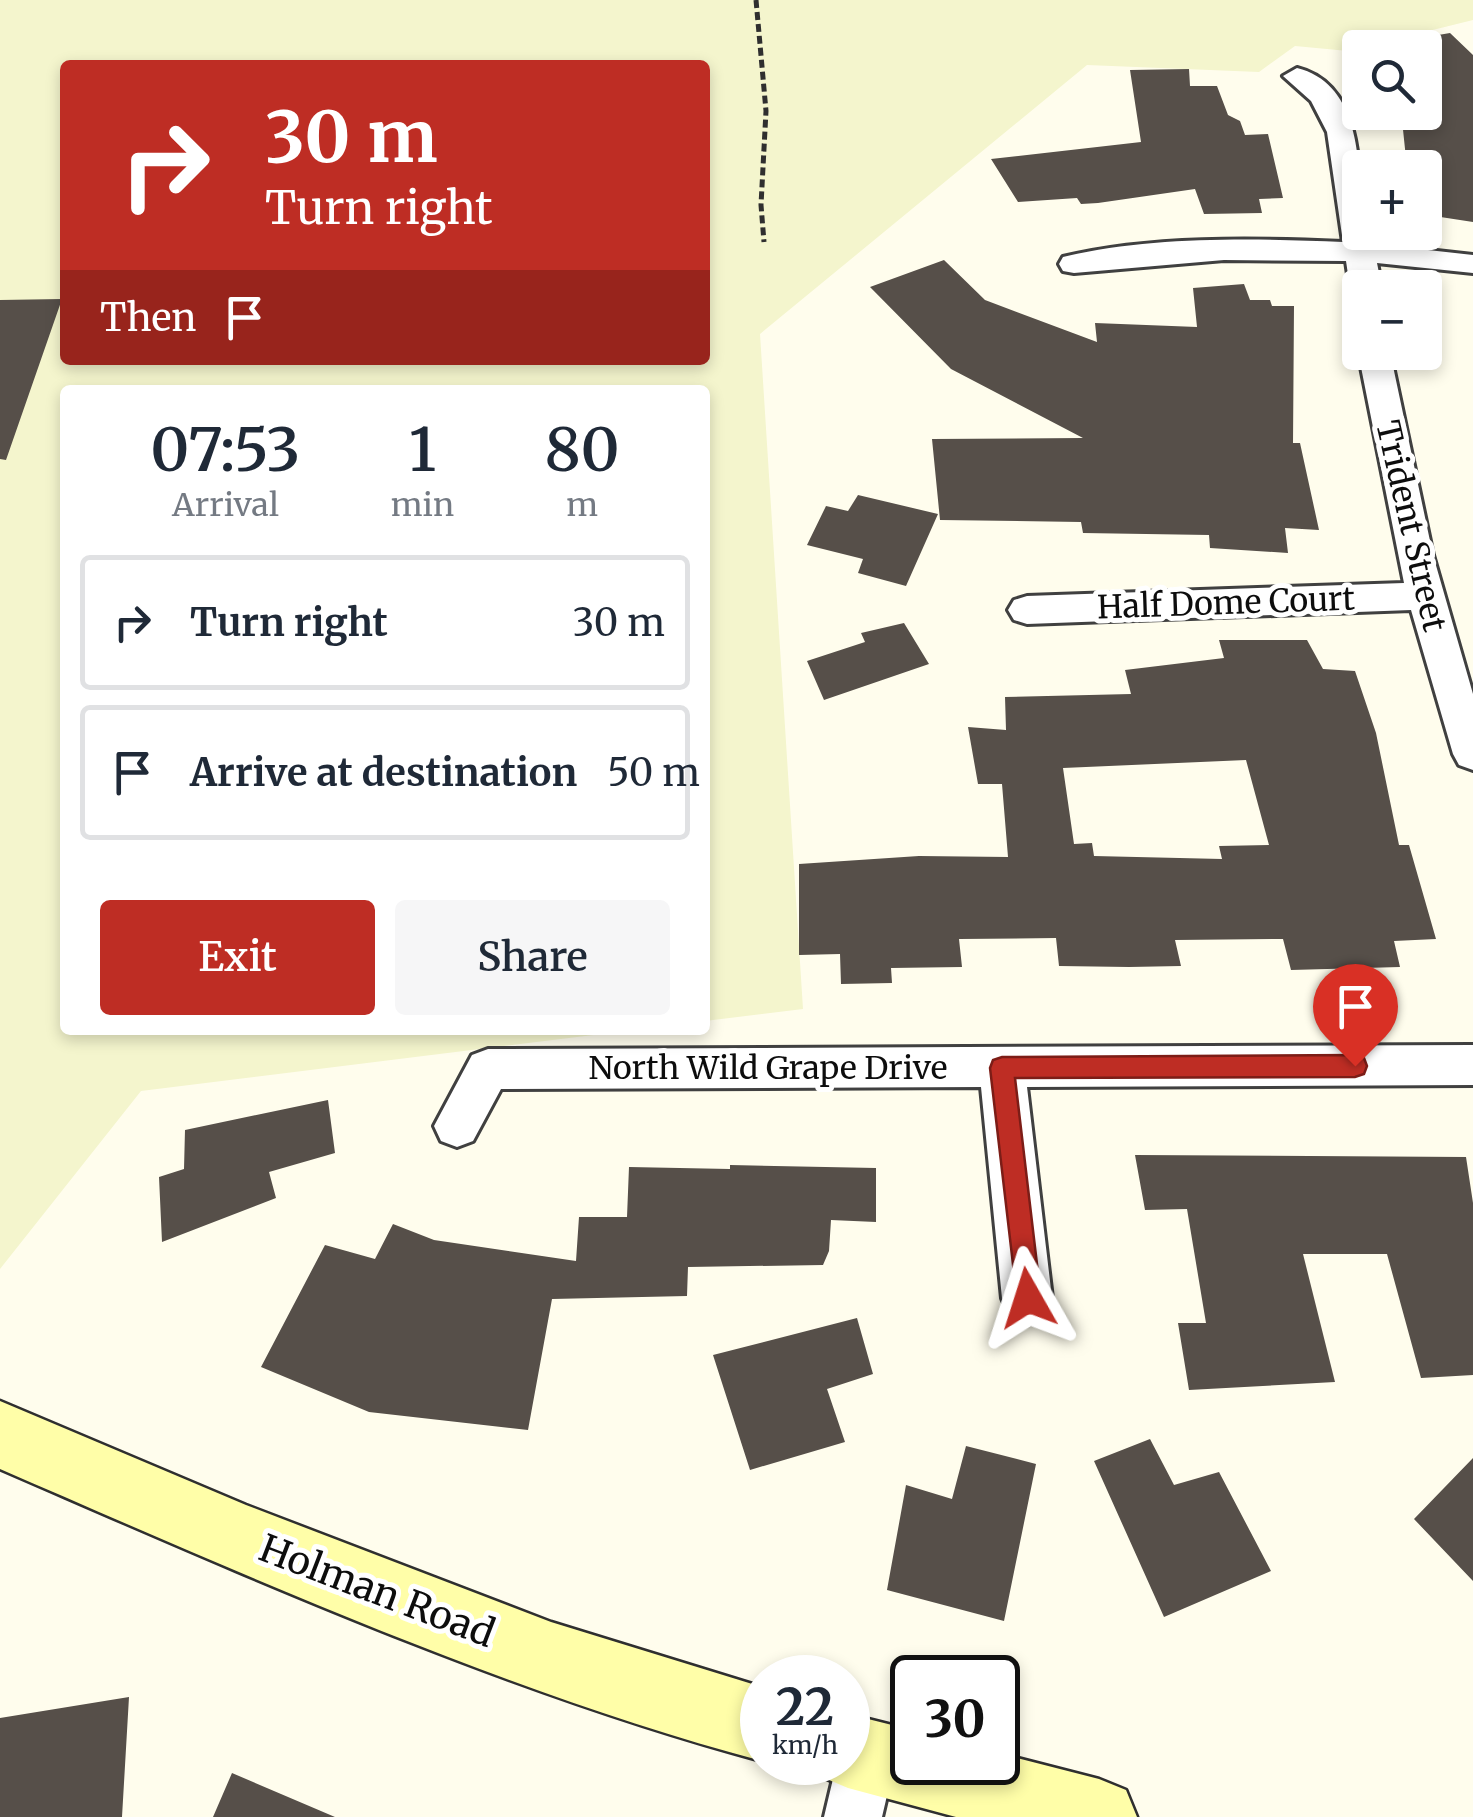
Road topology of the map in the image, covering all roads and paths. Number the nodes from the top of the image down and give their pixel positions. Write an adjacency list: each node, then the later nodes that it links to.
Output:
1 (756, 0): 3 (path)
2 (1297, 76): 4 (street)
3 (764, 242)
4 (1362, 251): 5 (street); 6 (street); 7 (street)
5 (1074, 264)
6 (1473, 264)
7 (1364, 270)
8 (1377, 370): 9 (street, Trident Street)
9 (1424, 596): 10 (street, Half Dome Court); 11 (street, Trident Street)
10 (1028, 610)
11 (1473, 754)
12 (1473, 1066): 13 (street, North Wild Grape Drive)
13 (1002, 1068): 14 (street, North Wild Grape Drive); 15 (street)
14 (456, 1126)
15 (1028, 1298)
16 (0, 1435): 17 (street, Holman Road)
17 (740, 1717)
18 (870, 1777): 19 (street)
19 (1099, 1817)

